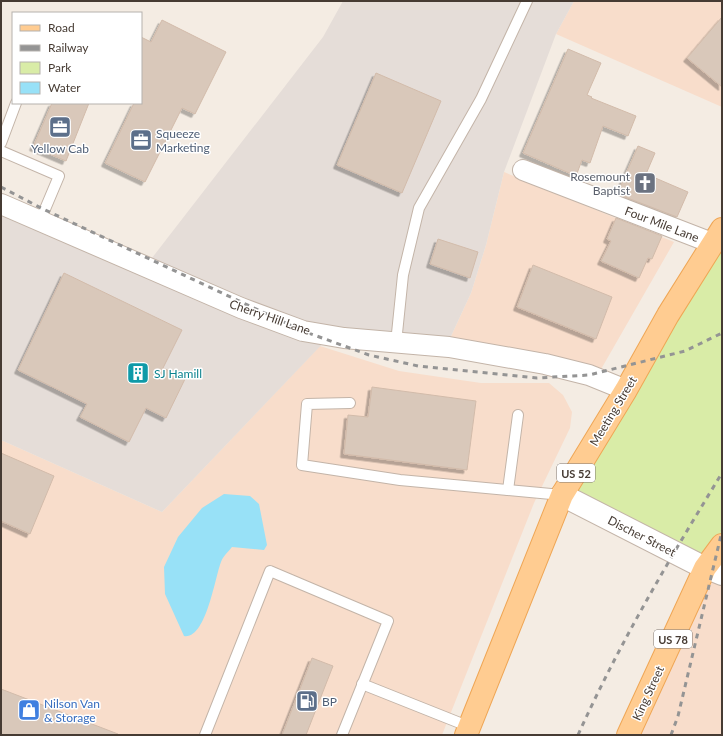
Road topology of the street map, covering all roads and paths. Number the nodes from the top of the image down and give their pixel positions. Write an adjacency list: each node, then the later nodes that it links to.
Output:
1 (527, 1): 9 (lane)
2 (16, 104): 3 (lane)
3 (1, 143)
4 (1, 151): 7 (lane)
5 (523, 170): 8 (street, Four Mile Lane)
6 (1, 204): 7 (street, Cherry Hill Lane)
7 (40, 221): 9 (street, Cherry Hill Lane)
8 (717, 236): 10 (main road, Meeting Street / US 52)
9 (396, 342): 10 (street, Cherry Hill Lane)
10 (626, 390): 14 (main road, Meeting Street / US 52)
11 (350, 403): 13 (lane)
12 (518, 415): 13 (lane)
13 (508, 490): 14 (lane)
14 (562, 495): 16 (street, Discher Street); 18 (main road, Meeting Street / US 52)
15 (722, 545): 16 (main road, King Street / US 78)
16 (714, 572): 21 (main road, King Street / US 78)
17 (362, 684): 18 (lane); 19 (lane); 20 (lane)
18 (468, 731)
19 (205, 735)
20 (342, 735)
21 (628, 735)

